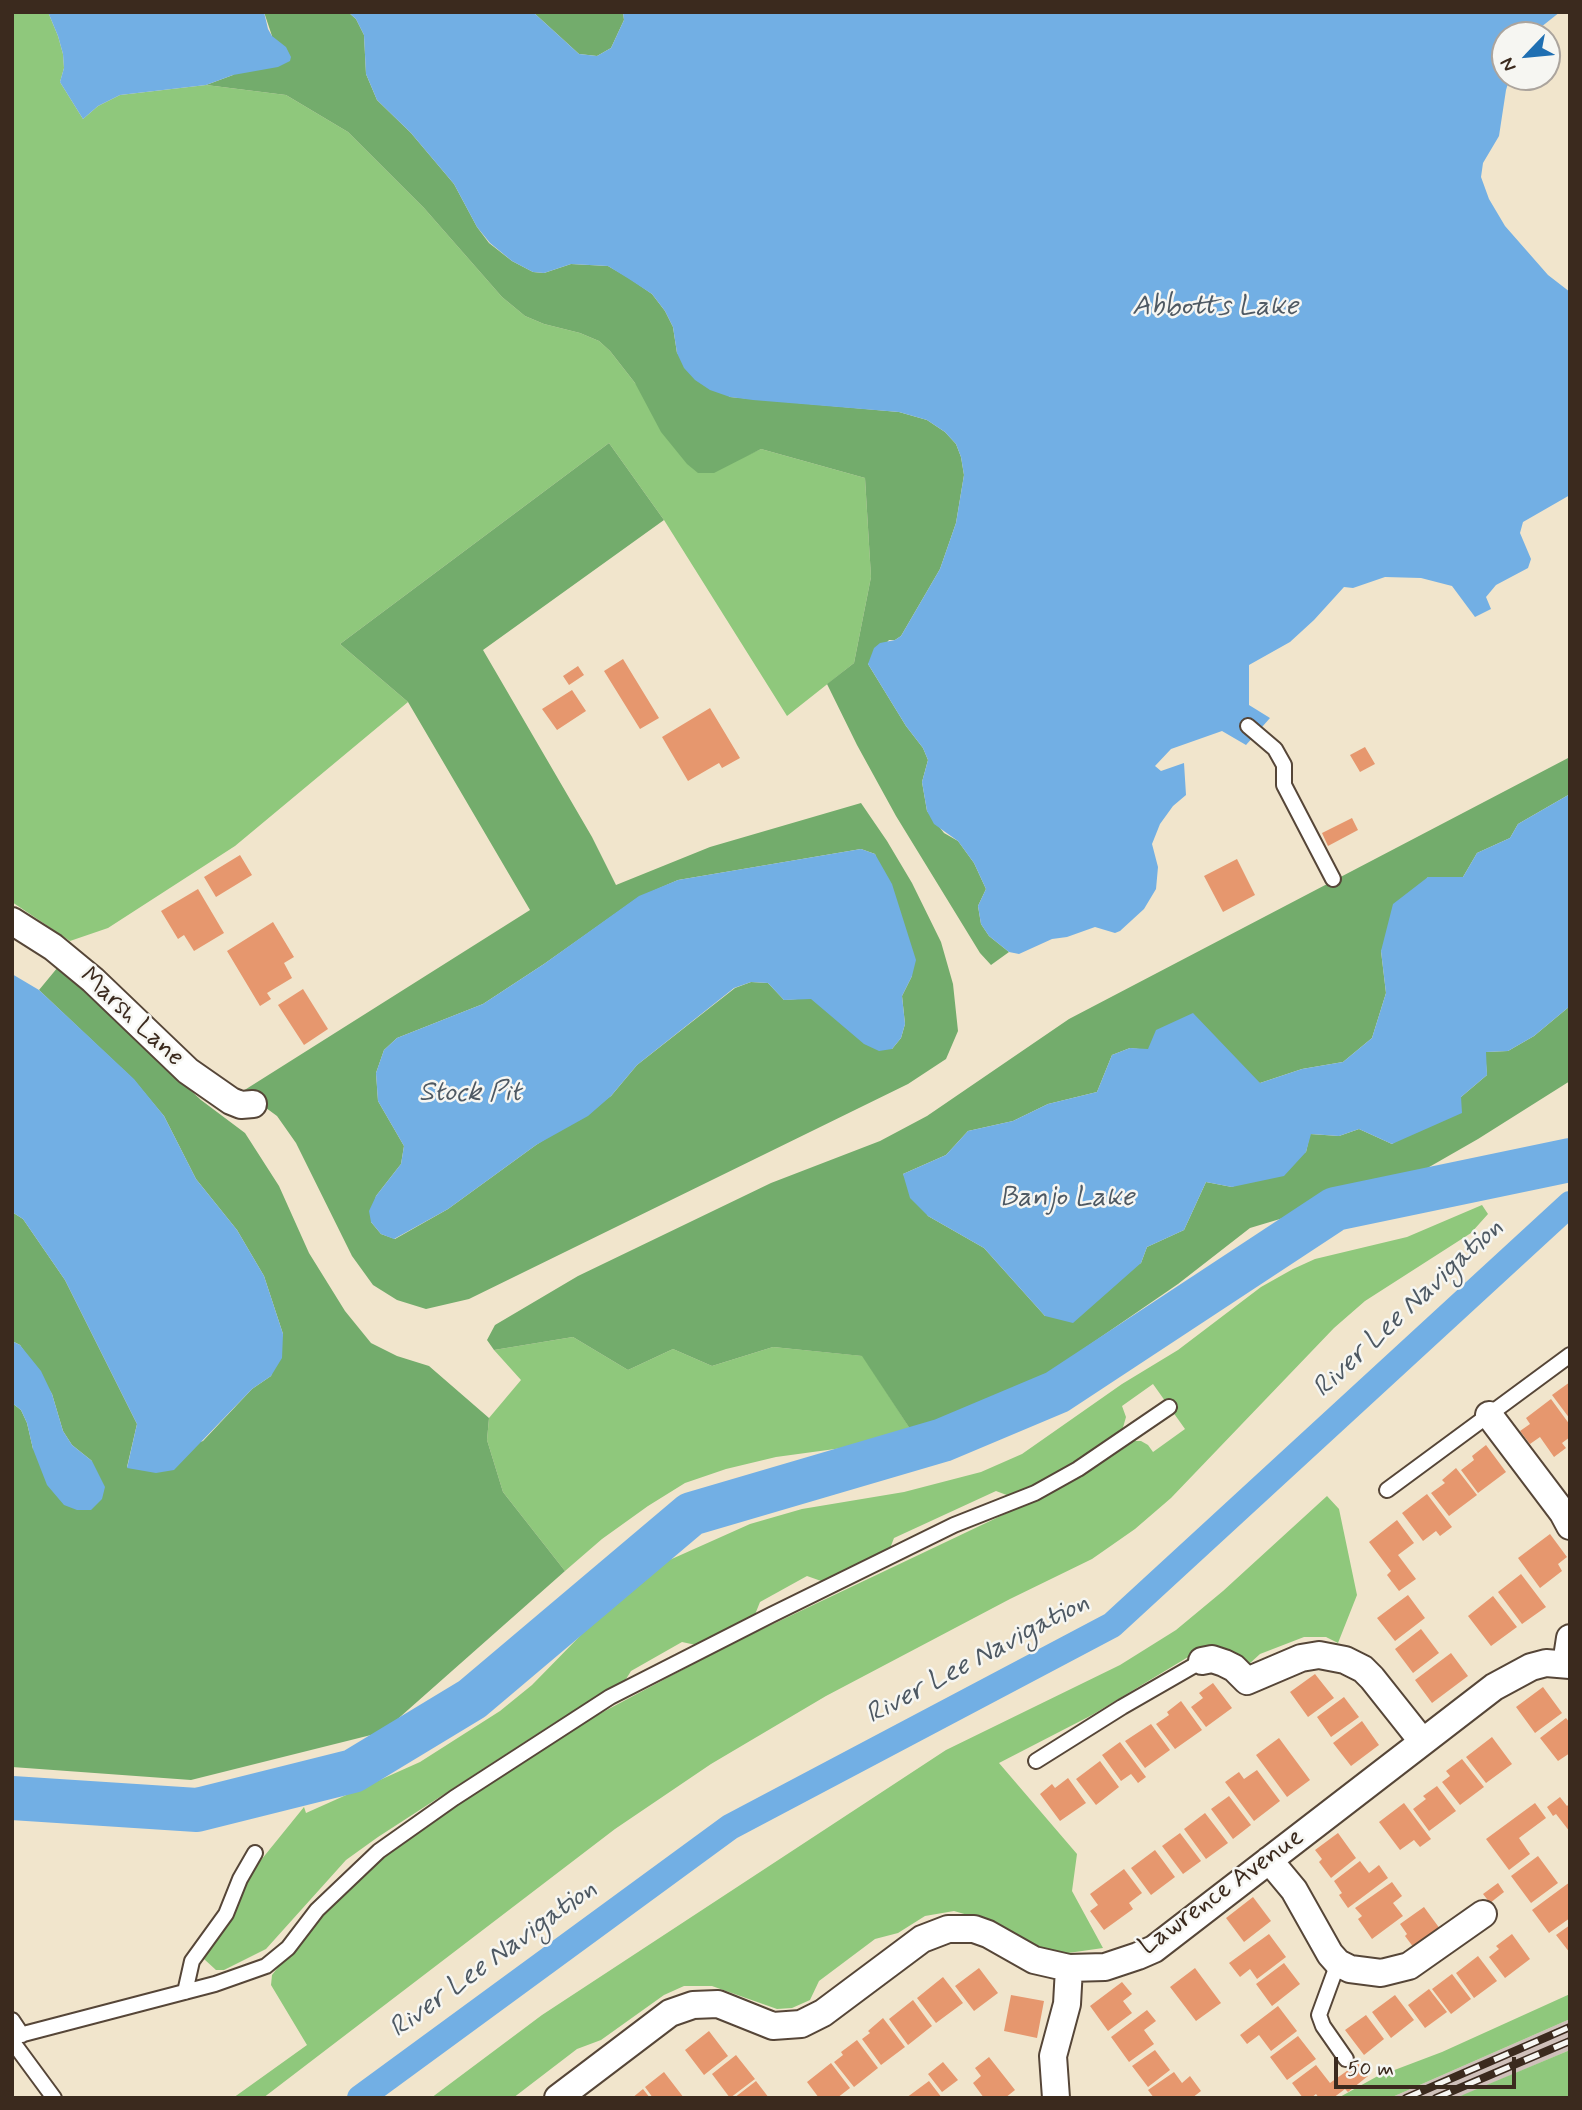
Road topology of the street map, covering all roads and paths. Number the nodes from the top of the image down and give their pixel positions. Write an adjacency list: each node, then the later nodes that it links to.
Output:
1 (1248, 726): 2 (lane)
2 (1333, 879)
3 (12, 921): 4 (street, Marsh Lane)
4 (253, 1104)
5 (1570, 1355): 7 (lane)
6 (1169, 1408): 19 (lane)
7 (1489, 1415): 8 (lane); 9 (street)
8 (1387, 1490)
9 (1570, 1526)
10 (1568, 1656): 12 (street, Lawrence Avenue)
11 (1202, 1661): 12 (street); 13 (lane)
12 (1422, 1741): 15 (street, Lawrence Avenue)
13 (1036, 1761)
14 (255, 1853): 19 (lane)
15 (1269, 1860): 17 (street); 18 (street, Lawrence Avenue)
16 (1483, 1914): 17 (street)
17 (1338, 1963): 22 (lane)
18 (1069, 1968): 24 (street, Lawrence Avenue); 25 (street)
19 (185, 1992): 21 (lane)
20 (12, 2020): 21 (lane)
21 (15, 2038): 23 (lane)
22 (1346, 2059)
23 (54, 2098)
24 (558, 2098)
25 (1057, 2098)

